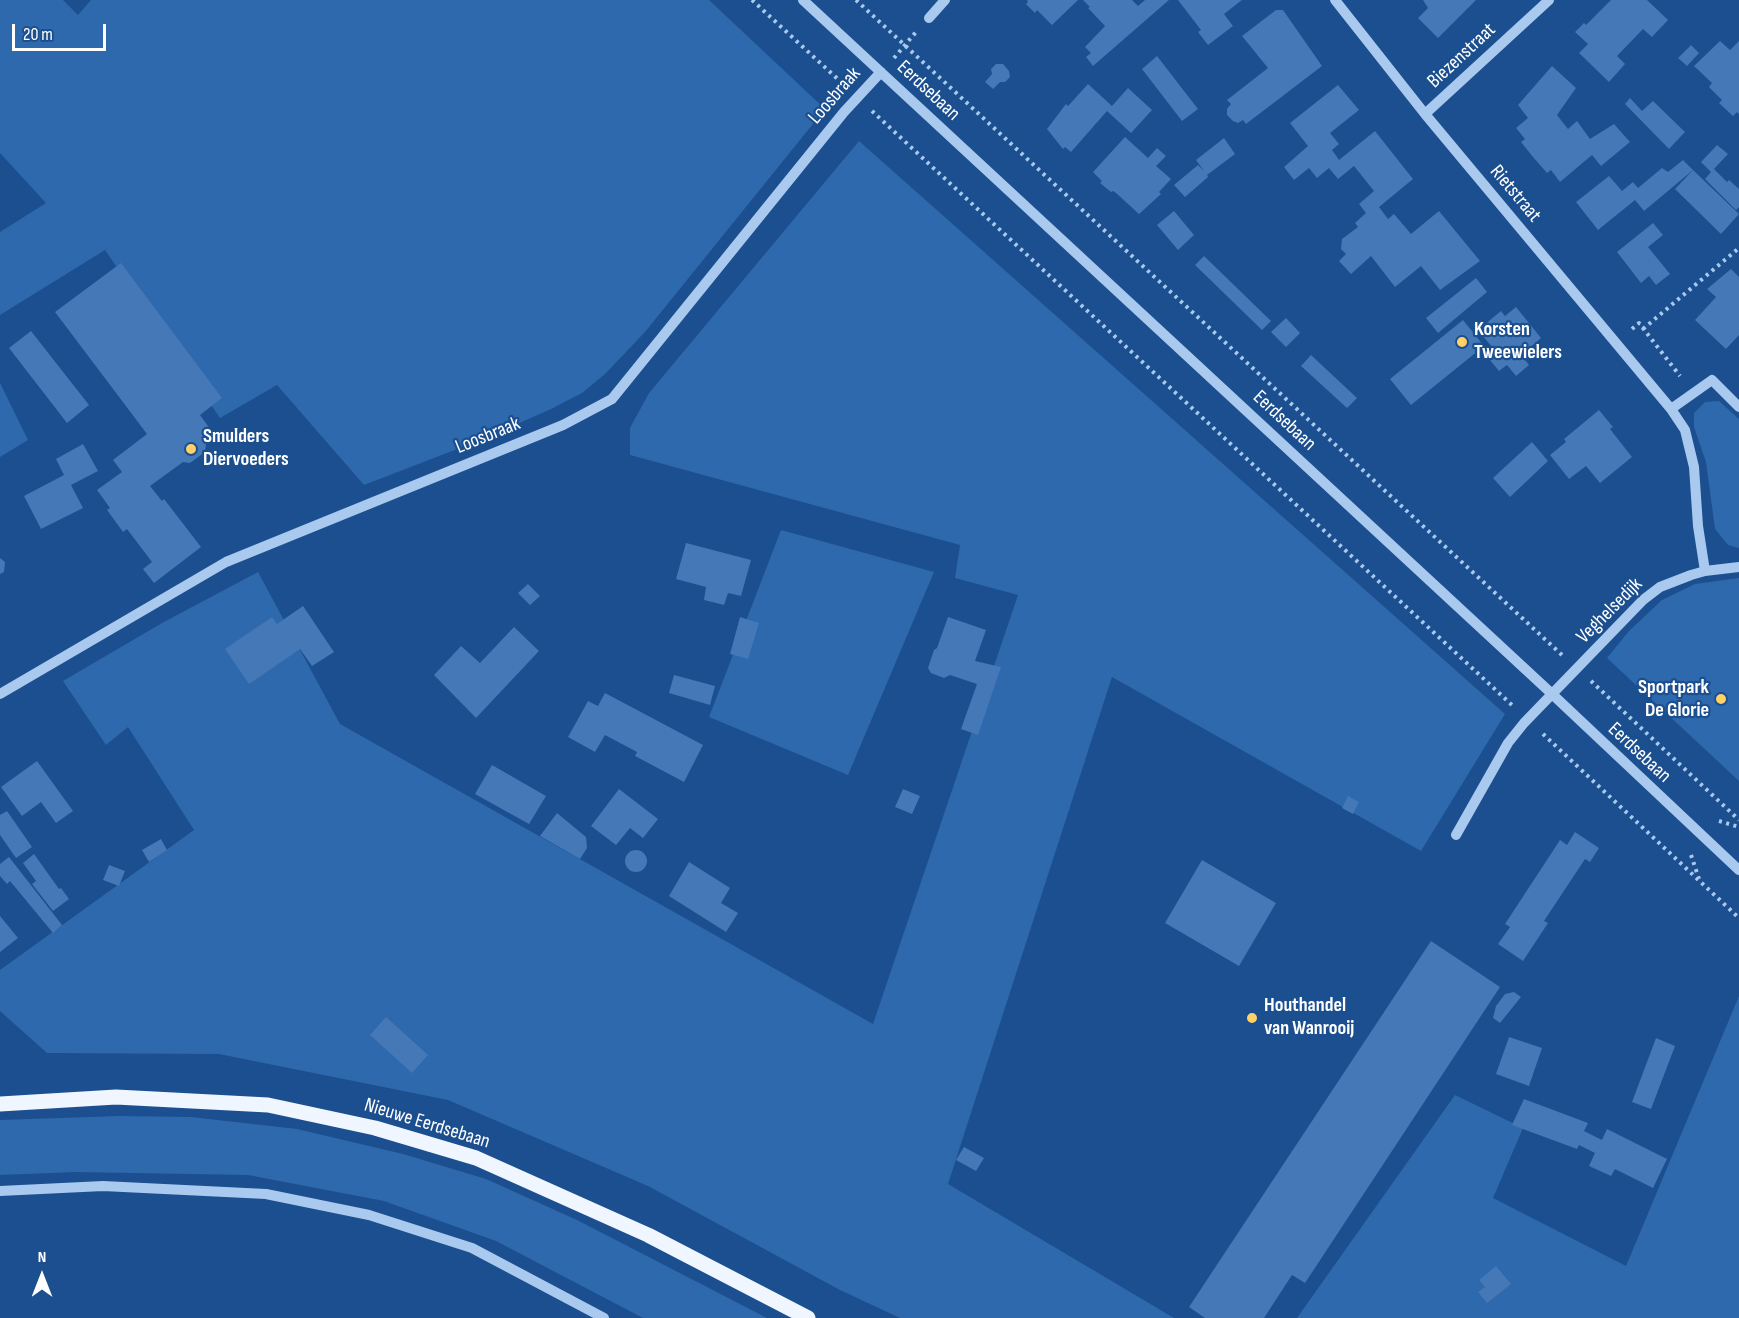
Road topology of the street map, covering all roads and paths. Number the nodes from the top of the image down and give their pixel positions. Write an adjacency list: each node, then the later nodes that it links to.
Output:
1 (752, 0): 12 (path)
2 (803, 0): 11 (street, Eerdsebaan)
3 (856, 0): 9 (path)
4 (945, 0): 7 (street)
5 (1335, 0): 14 (street, Rietstraat)
6 (1549, 0): 14 (street, Biezenstraat)
7 (929, 18)
8 (919, 29): 9 (path)
9 (905, 45): 10 (path); 21 (path)
10 (892, 59)
11 (881, 72): 23 (street, Eerdsebaan); 24 (street, Loosbraak)
12 (849, 89)
13 (864, 104): 25 (path)
14 (1425, 114): 18 (street, Rietstraat)
15 (1739, 248): 16 (path)
16 (1694, 393): 17 (street); 18 (street)
17 (1739, 407)
18 (1671, 409): 20 (street, Rietstraat)
19 (1739, 567): 20 (street, Veghelsedijk)
20 (1705, 571): 23 (street, Veghelsedijk)
21 (1566, 658)
22 (1588, 679): 27 (path)
23 (1551, 693): 25 (street, Veghelsedijk); 31 (street, Eerdsebaan)
24 (0, 694)
25 (1527, 719): 29 (street, Veghelsedijk); 32 (path)
26 (1709, 818): 28 (path)
27 (1739, 820)
28 (1739, 827)
29 (1456, 835)
30 (1690, 852): 32 (path)
31 (1739, 870)
32 (1699, 880): 33 (path)
33 (1739, 918)
34 (0, 1104): 37 (main road, Nieuwe Eerdsebaan)
35 (0, 1191): 36 (street)
36 (604, 1318)
37 (808, 1318)

